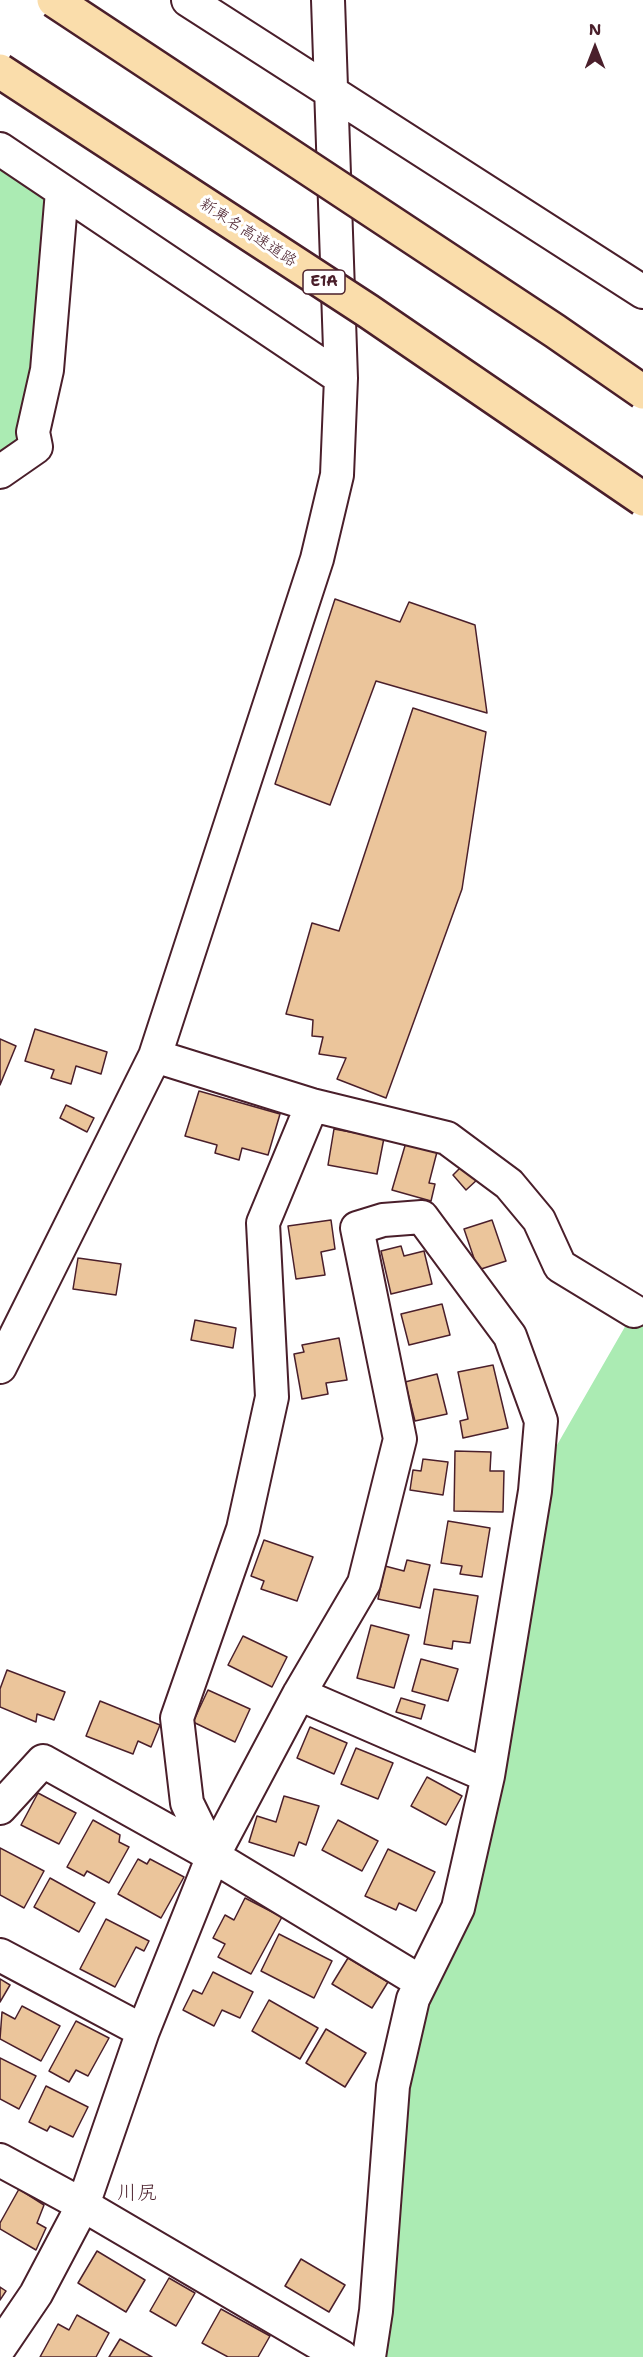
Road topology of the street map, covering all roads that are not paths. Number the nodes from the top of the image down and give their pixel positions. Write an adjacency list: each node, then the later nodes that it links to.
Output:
1 (54, 0): 10 (highway, bridge)
2 (188, 0): 5 (street)
3 (328, 0): 5 (street)
4 (0, 71): 12 (highway, 新東名高速道路 / E1A, bridge)
5 (331, 90): 8 (street); 9 (street)
6 (0, 149): 7 (street)
7 (62, 191): 9 (street); 11 (street)
8 (643, 292)
9 (341, 378): 13 (street)
10 (643, 392)
11 (0, 472)
12 (643, 499)
13 (155, 1056): 14 (street); 16 (street)
14 (312, 1105): 15 (street); 20 (street)
15 (634, 1311)
16 (0, 1367)
17 (299, 1694): 18 (street); 18 (street); 20 (street)
18 (488, 1776): 22 (street)
19 (0, 1808): 20 (street)
20 (213, 1856): 22 (street); 23 (street)
21 (0, 1954): 23 (street)
22 (421, 1982): 28 (street)
23 (143, 2031): 25 (street)
24 (0, 2160): 25 (street)
25 (83, 2205): 26 (street); 27 (street)
26 (0, 2347)
27 (342, 2357)
28 (369, 2357)

